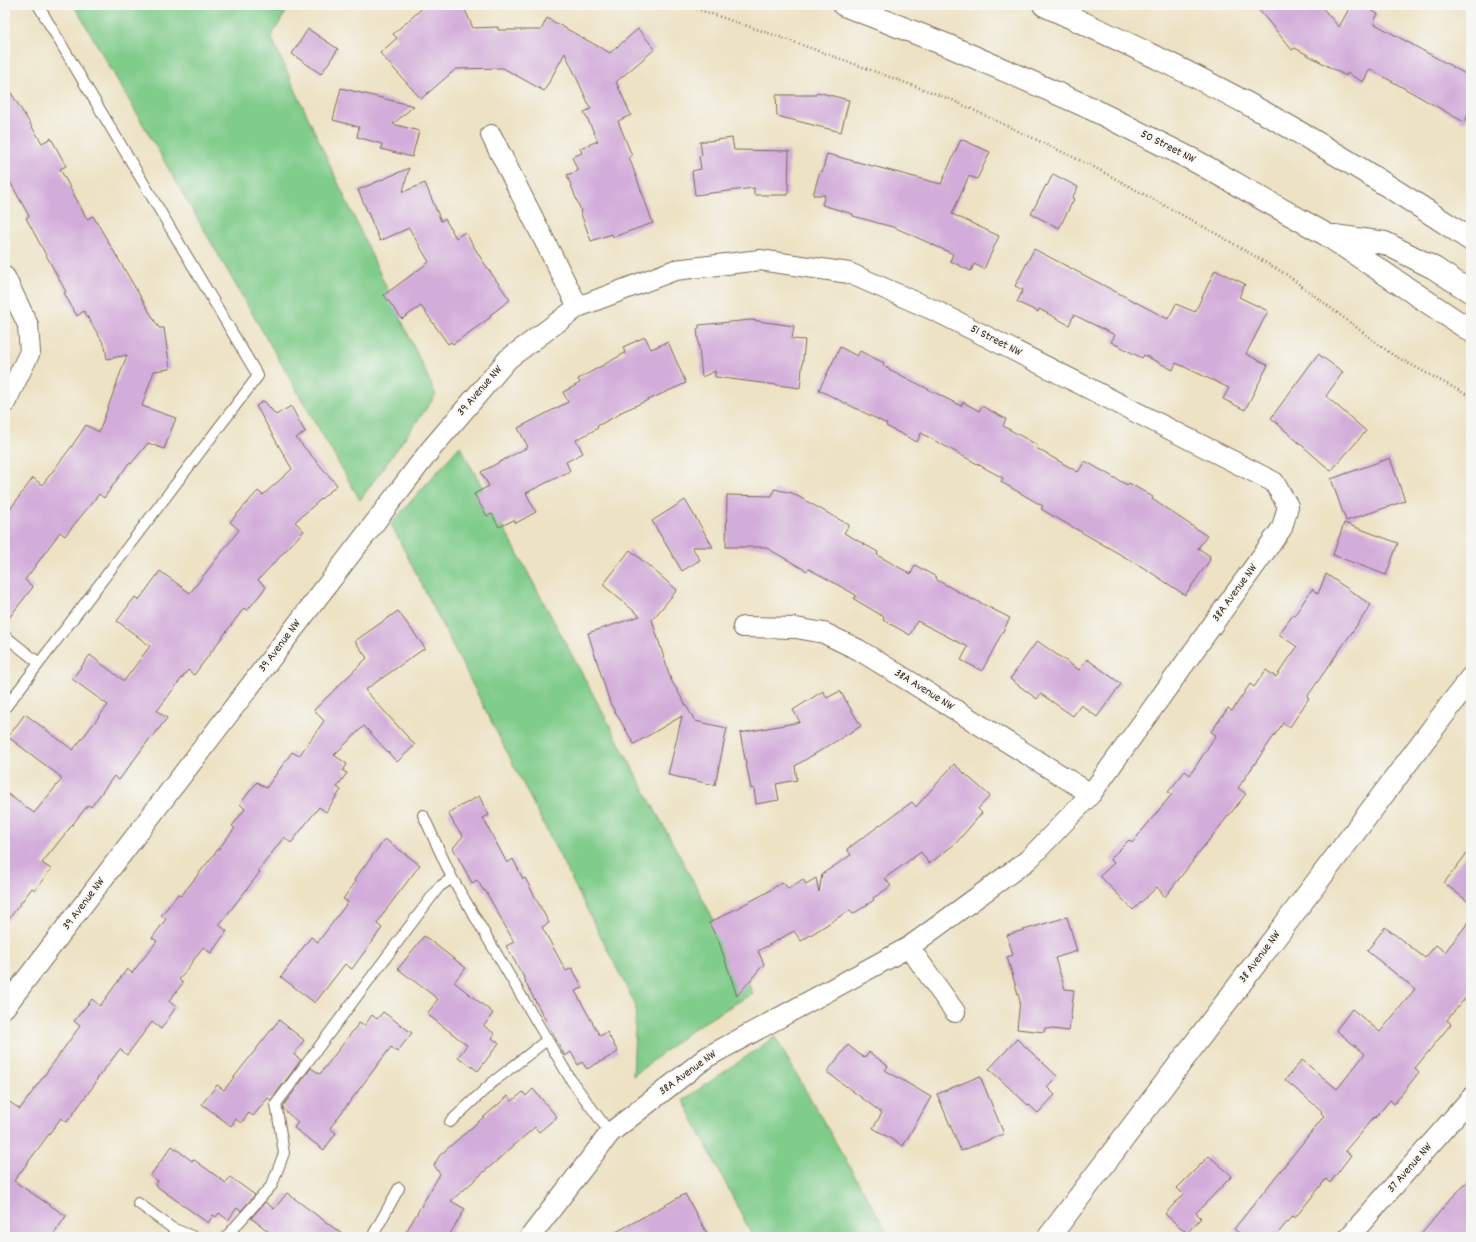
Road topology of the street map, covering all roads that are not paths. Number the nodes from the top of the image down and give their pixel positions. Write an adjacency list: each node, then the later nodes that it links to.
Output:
1 (38, 5): 17 (lane)
2 (844, 5): 5 (main road, 50 Street NW)
3 (1044, 5): 6 (main road)
4 (491, 135): 10 (street)
5 (1327, 234): 9 (main road); 11 (main road, 50 Street NW)
6 (1471, 240)
7 (675, 270): 10 (street, 39 Avenue NW); 14 (street, 51 Street NW)
8 (5, 277): 13 (street)
9 (1471, 292)
10 (578, 307): 24 (street, 39 Avenue NW)
11 (1462, 325): 12 (main road, 50 Street NW)
12 (1471, 340)
13 (6, 399)
14 (1288, 506): 20 (street, 38A Avenue NW)
15 (743, 627): 20 (street, 38A Avenue NW)
16 (5, 636): 17 (lane)
17 (39, 663): 19 (lane)
18 (1471, 678): 36 (main road, 38 Avenue NW)
19 (5, 708)
20 (1090, 794): 23 (street, 38A Avenue NW)
21 (423, 814): 22 (lane)
22 (452, 878): 26 (lane); 33 (lane)
23 (909, 947): 25 (street); 29 (street, 38A Avenue NW)
24 (5, 1007)
25 (955, 1012)
26 (547, 1040): 28 (lane); 29 (lane)
27 (1471, 1098): 37 (street, 37 Avenue NW)
28 (450, 1122)
29 (610, 1133): 35 (street, 38A Avenue NW)
30 (399, 1188): 34 (lane)
31 (138, 1203): 32 (lane)
32 (194, 1237)
33 (226, 1237)
34 (372, 1237)
35 (530, 1237)
36 (1049, 1237)
37 (1349, 1237)

